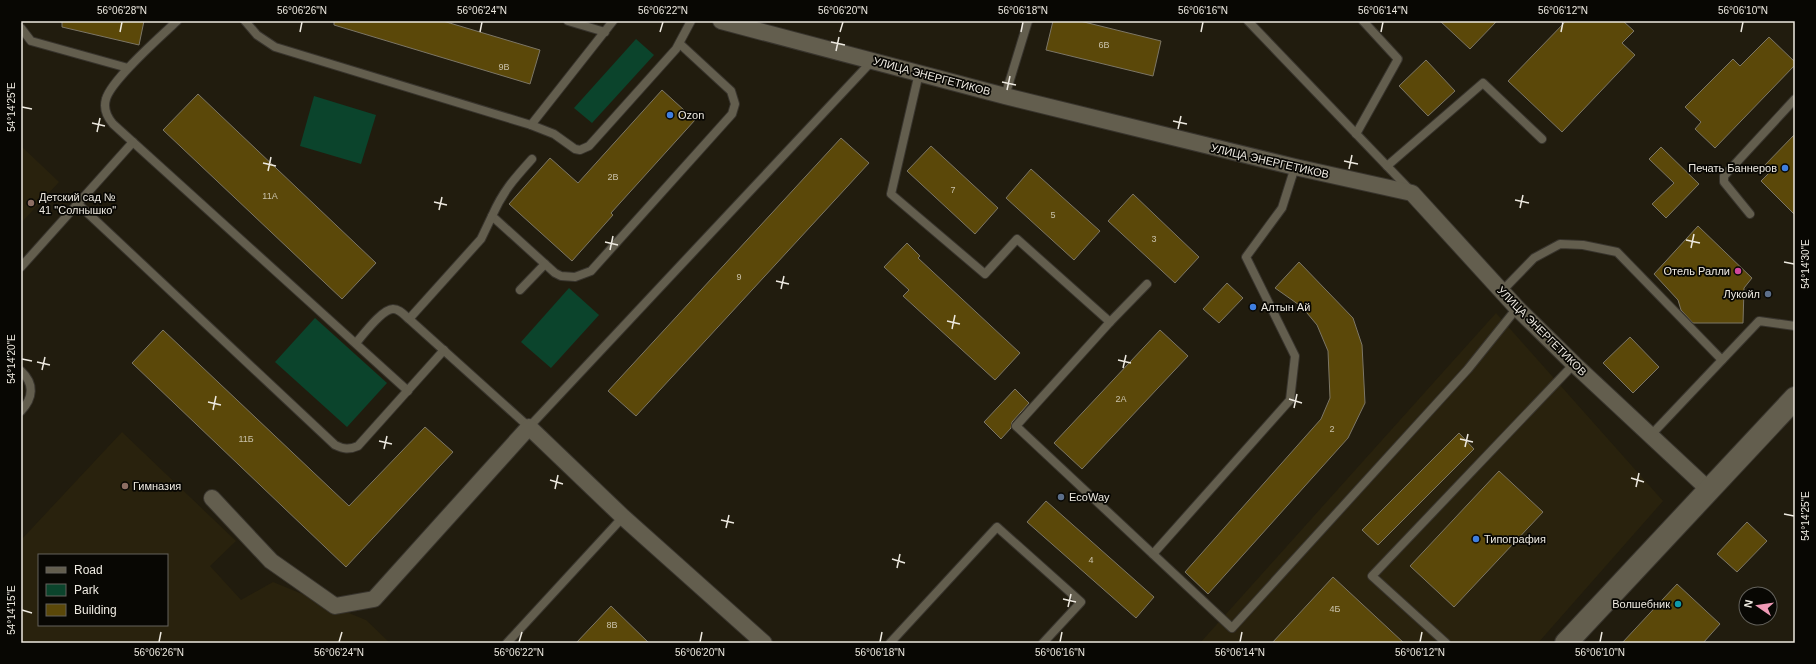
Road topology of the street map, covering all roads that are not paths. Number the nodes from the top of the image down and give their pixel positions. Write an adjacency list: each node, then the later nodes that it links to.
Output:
1 (177, 21): 14 (lane)
2 (245, 21): 18 (lane)
3 (568, 21): 11 (lane)
4 (613, 21): 11 (lane)
5 (691, 21): 12 (lane)
6 (721, 21): 13 (street, УЛИЦА ЭНЕРГЕТИКОВ)
7 (1028, 21): 16 (lane)
8 (1248, 21): 19 (lane)
9 (1363, 21): 19 (lane)
10 (21, 28): 14 (lane)
11 (605, 32): 18 (lane)
12 (680, 44): 18 (lane); 29 (lane)
13 (873, 60): 15 (street, УЛИЦА ЭНЕРГЕТИКОВ); 46 (lane)
14 (128, 68): 21 (lane)
15 (919, 73): 16 (street, УЛИЦА ЭНЕРГЕТИКОВ); 36 (lane)
16 (1005, 96): 24 (street, УЛИЦА ЭНЕРГЕТИКОВ)
17 (1795, 99): 27 (lane)
18 (531, 125)
19 (1356, 134): 23 (lane)
20 (1542, 139): 23 (lane)
21 (133, 142): 26 (lane); 38 (lane)
22 (532, 159): 28 (lane)
23 (1387, 166): 25 (lane)
24 (1295, 167): 25 (street, УЛИЦА ЭНЕРГЕТИКОВ); 51 (lane)
25 (1412, 193): 33 (street, УЛИЦА ЭНЕРГЕТИКОВ)
26 (78, 204): 30 (lane); 43 (lane)
27 (1750, 214)
28 (492, 216): 29 (lane); 35 (lane)
29 (545, 264): 32 (lane)
30 (21, 267)
31 (1147, 284): 36 (lane)
32 (520, 290)
33 (1502, 291): 34 (street, УЛИЦА ЭНЕРГЕТИКОВ); 40 (lane)
34 (1517, 308): 41 (street, УЛИЦА ЭНЕРГЕТИКОВ); 51 (lane)
35 (409, 319): 38 (lane); 39 (lane)
36 (1110, 322): 51 (lane)
37 (1795, 326): 40 (lane)
38 (356, 344): 43 (lane)
39 (444, 350): 43 (lane); 46 (lane)
40 (1722, 360): 47 (lane)
41 (1574, 364): 47 (street, УЛИЦА ЭНЕРГЕТИКОВ); 56 (lane)
42 (21, 371): 45 (lane)
43 (408, 391)
44 (1795, 398): 48 (main road)
45 (21, 411)
46 (529, 427): 49 (street); 50 (street)
47 (1651, 435): 48 (street, УЛИЦА ЭНЕРГЕТИКОВ)
48 (1709, 490): 57 (main road)
49 (212, 498)
50 (623, 517): 53 (lane); 54 (street)
51 (1153, 554)
52 (891, 642): 55 (lane)
53 (507, 643)
54 (764, 643)
55 (1043, 643)
56 (1446, 643)
57 (1566, 643)

